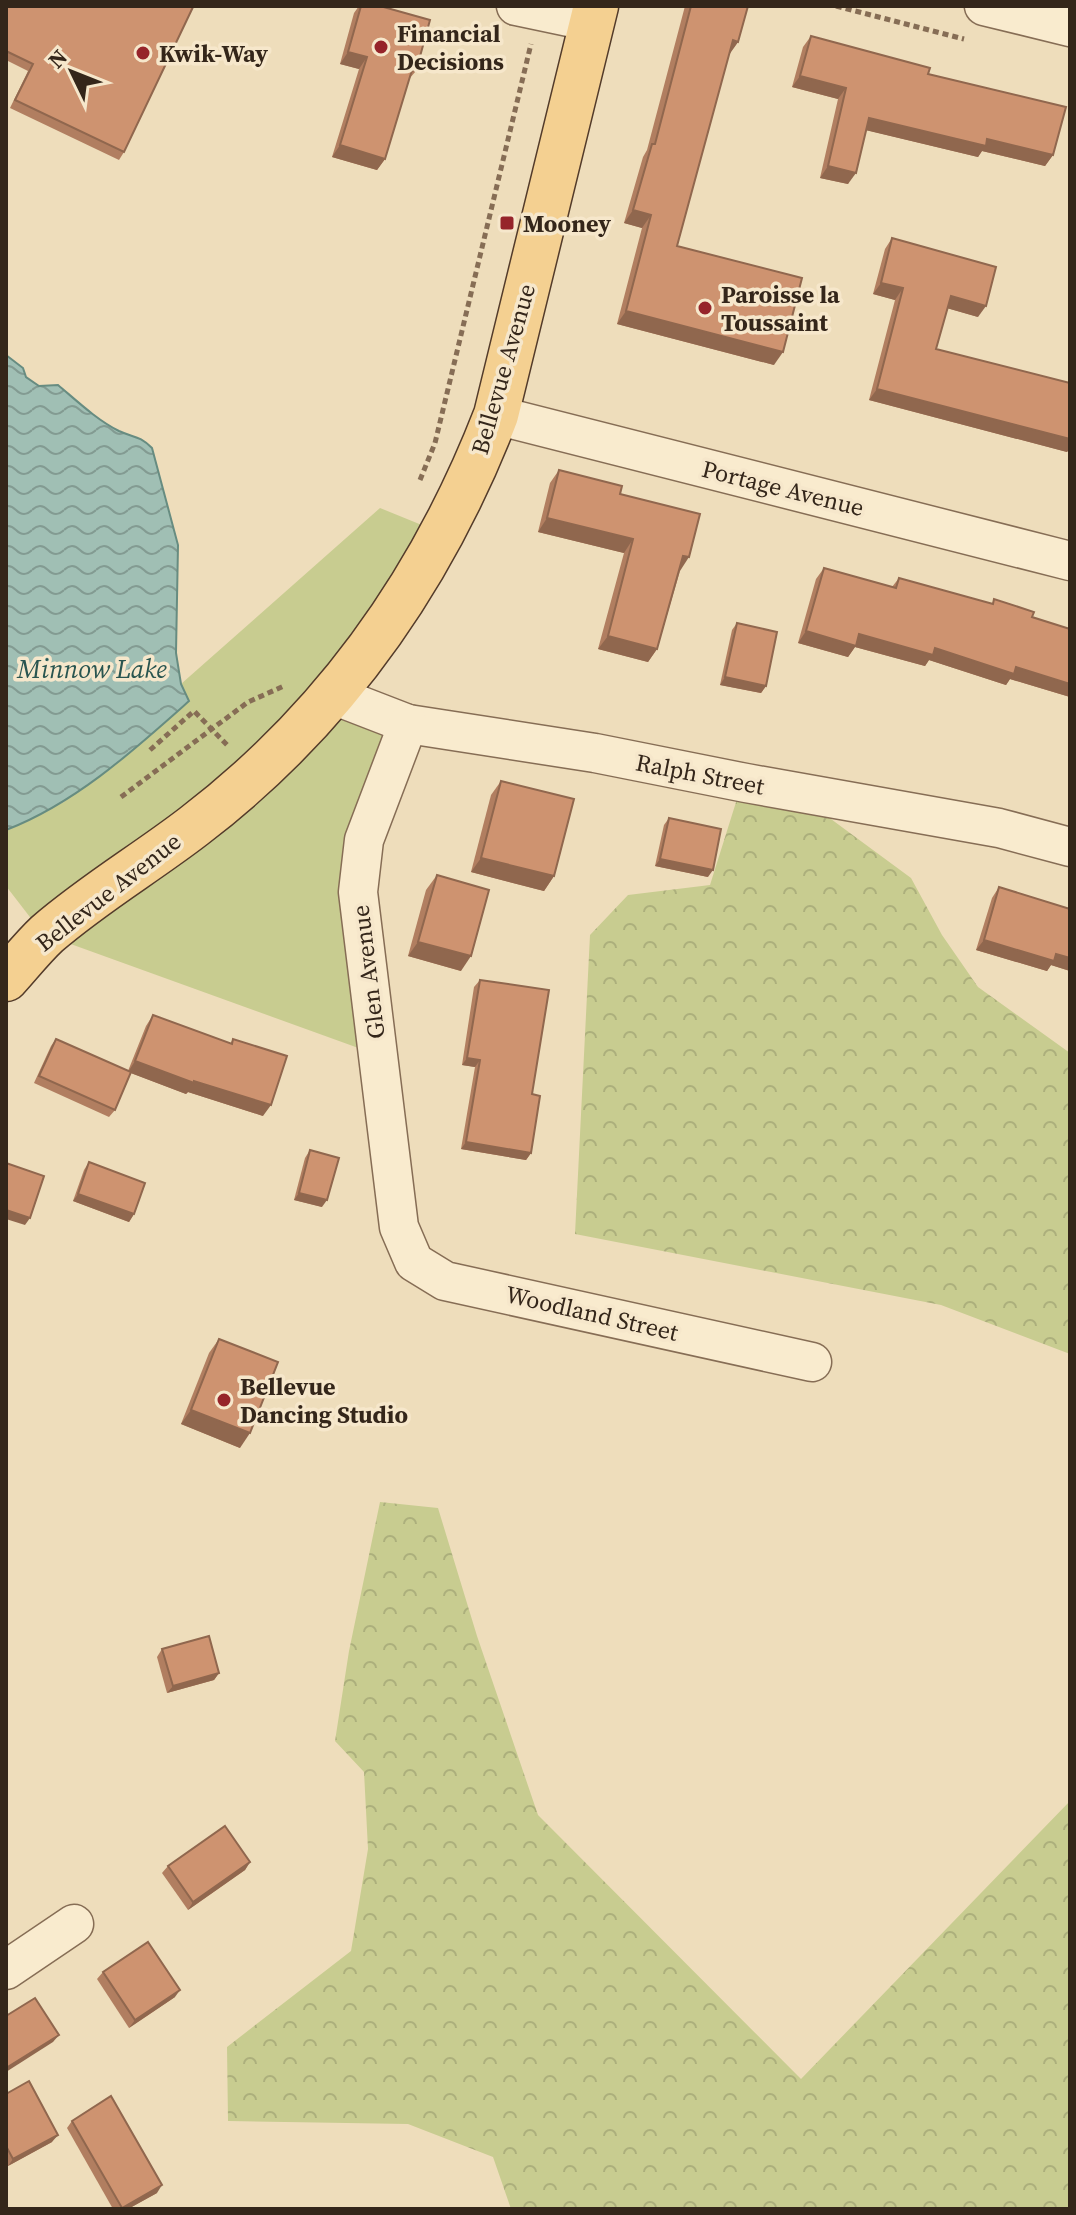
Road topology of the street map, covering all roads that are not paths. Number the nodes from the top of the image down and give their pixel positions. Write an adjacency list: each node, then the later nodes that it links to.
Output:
1 (984, 6): 4 (street)
2 (527, 9): 3 (street)
3 (594, 14): 5 (main road, Bellevue Avenue)
4 (1070, 27)
5 (496, 415): 6 (street, Portage Avenue); 7 (main road, Bellevue Avenue)
6 (1070, 561)
7 (333, 695): 8 (street, Ralph Street); 10 (main road, Bellevue Avenue)
8 (408, 724): 9 (street, Ralph Street); 11 (street, Glen Avenue)
9 (1070, 847)
10 (6, 979)
11 (399, 1227): 12 (street, Woodland Street)
12 (812, 1362)
13 (74, 1924): 14 (street)
14 (6, 1970)

